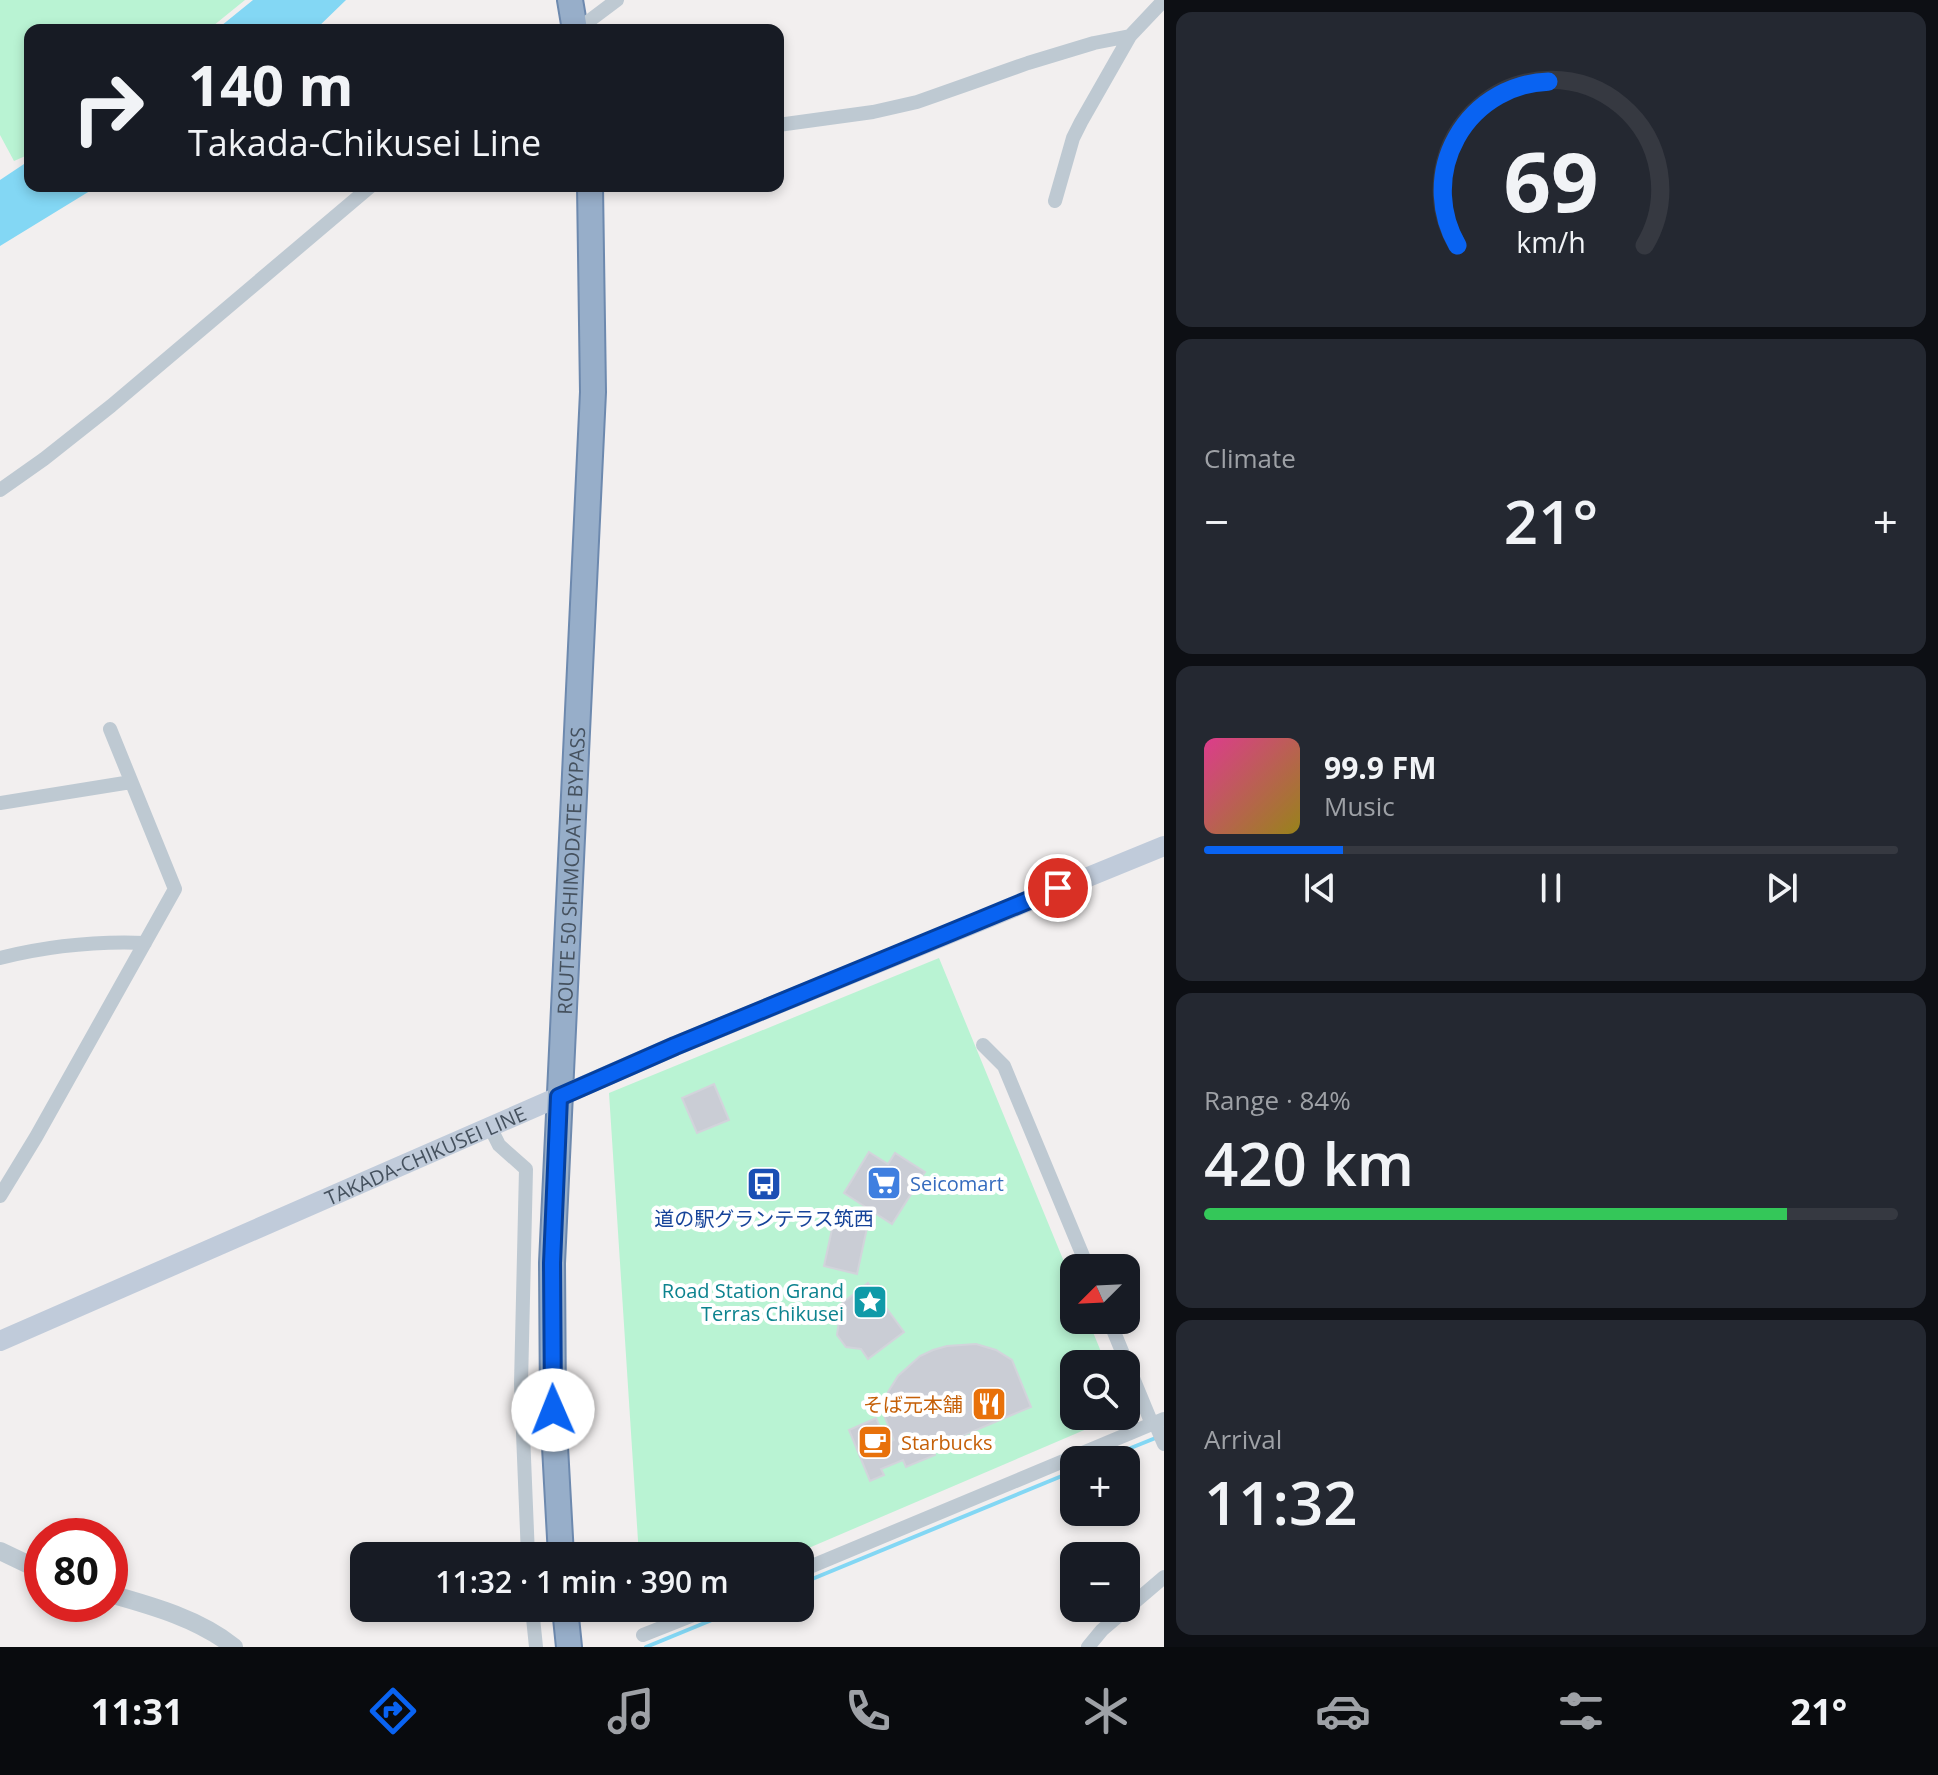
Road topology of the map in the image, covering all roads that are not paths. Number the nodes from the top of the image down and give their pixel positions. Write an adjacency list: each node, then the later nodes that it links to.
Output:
1 (617, 0): 3 (street)
2 (1164, 0): 4 (street)
3 (574, 20)
4 (1130, 36): 5 (street); 8 (street)
5 (784, 124)
6 (364, 192): 9 (street)
7 (590, 192): 17 (highway, ROUTE 50 SHIMODATE BYPASS)
8 (1055, 201)
9 (0, 490)
10 (110, 729): 11 (street)
11 (131, 782): 12 (street); 14 (street)
12 (0, 803)
13 (1164, 846): 17 (main road, TAKADA-CHIKUSEI LINE)
14 (145, 943): 15 (street); 19 (street)
15 (0, 958)
16 (983, 1045): 20 (street)
17 (559, 1097): 18 (main road, TAKADA-CHIKUSEI LINE); 25 (highway, ROUTE 50 SHIMODATE BYPASS)
18 (490, 1127): 22 (main road, TAKADA-CHIKUSEI LINE); 24 (street)
19 (0, 1196)
20 (1082, 1254)
21 (1115, 1334): 23 (street)
22 (0, 1341)
23 (1159, 1430): 28 (street)
24 (527, 1542)
25 (560, 1542)
26 (0, 1551): 27 (street)
27 (24, 1562)
28 (814, 1566)
29 (1164, 1577): 38 (street)
30 (128, 1600): 35 (street)
31 (533, 1622): 36 (street)
32 (566, 1622): 37 (highway)
33 (676, 1622): 34 (street)
34 (643, 1635)
35 (234, 1647)
36 (536, 1647)
37 (569, 1647)
38 (1088, 1647)

